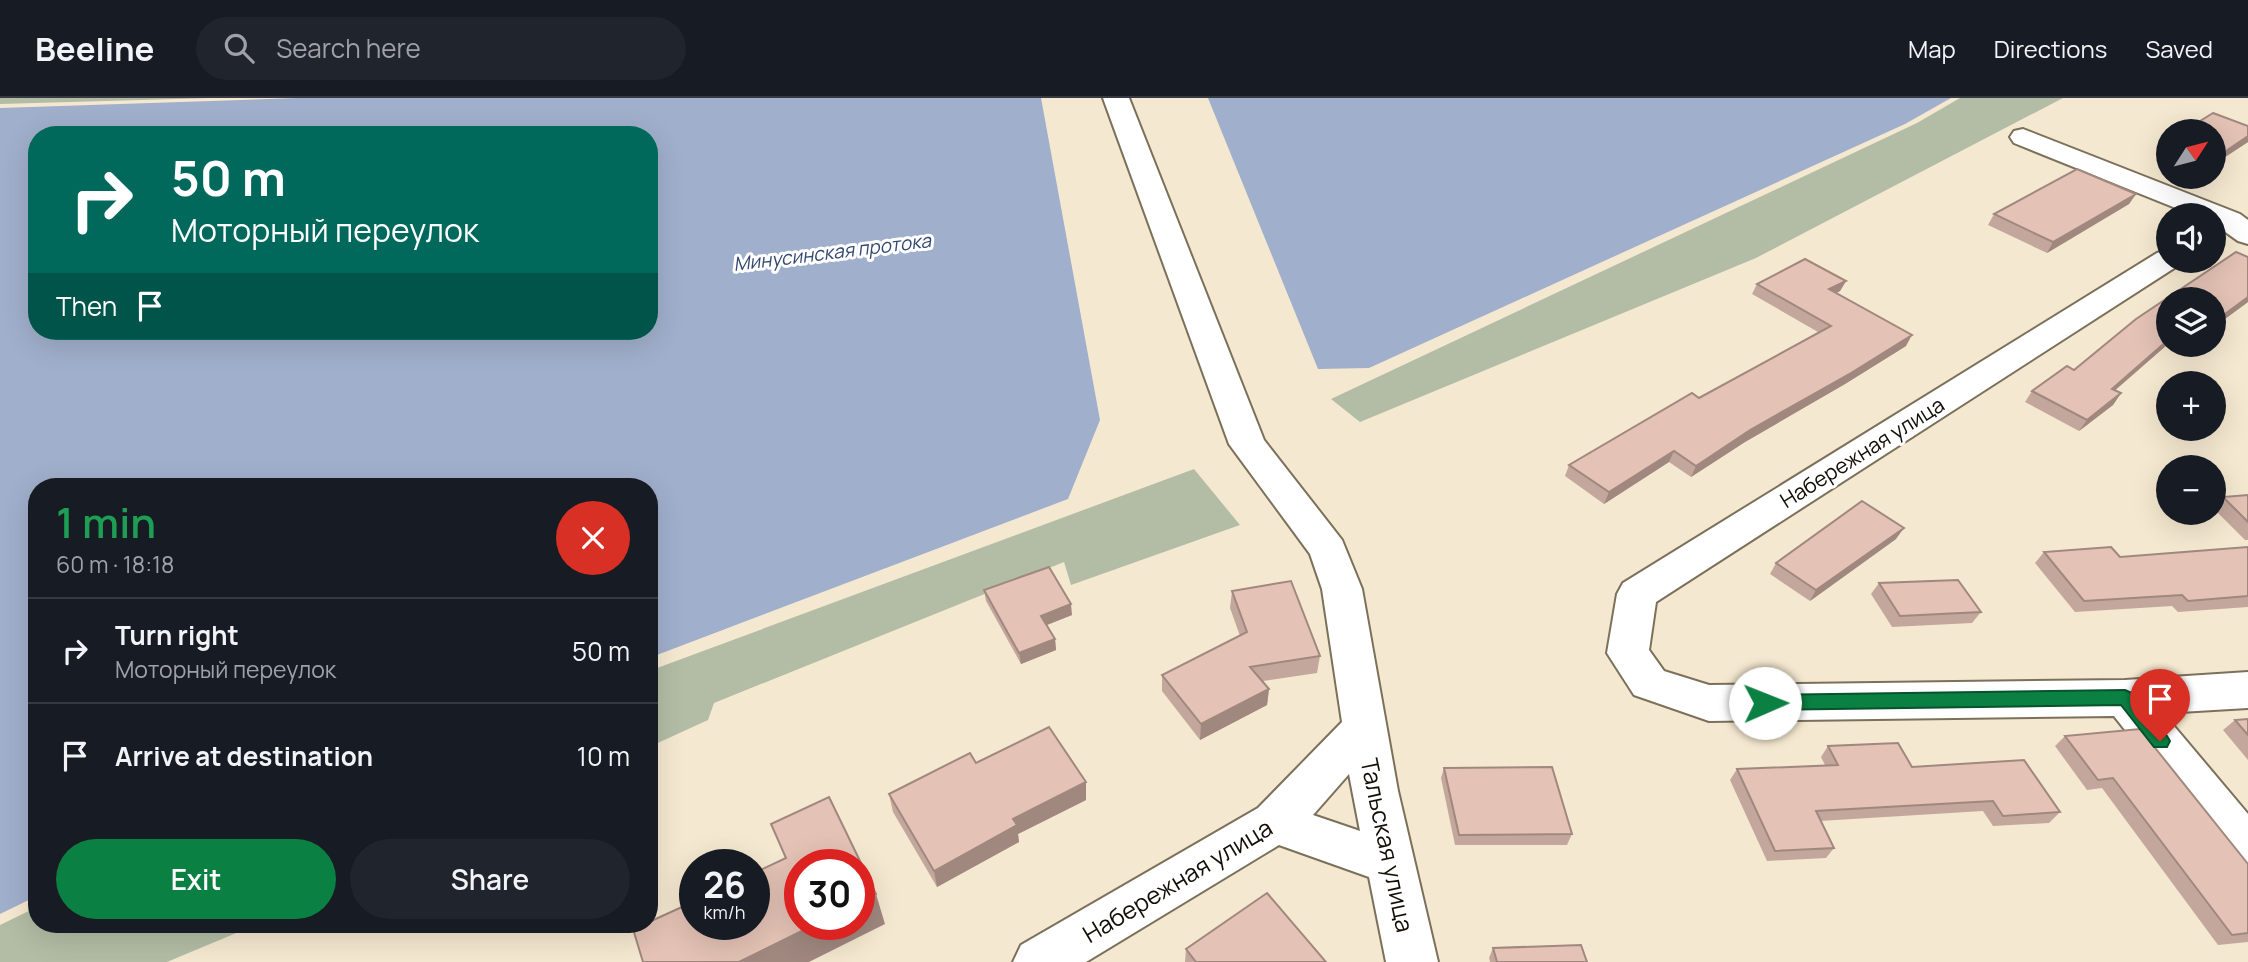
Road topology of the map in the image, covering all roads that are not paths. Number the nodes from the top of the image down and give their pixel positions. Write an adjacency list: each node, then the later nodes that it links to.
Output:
1 (1116, 98): 7 (street, Тальская улица)
2 (2022, 137): 3 (street)
3 (2235, 223)
4 (2156, 267): 6 (street, Набережная улица)
5 (2248, 690): 6 (street)
6 (2125, 698): 9 (street)
7 (1365, 727): 8 (street, Набережная улица); 10 (street, Тальская улица)
8 (1275, 823): 10 (street); 11 (street, Набережная улица)
9 (2248, 850)
10 (1391, 863): 12 (street, Тальская улица)
11 (1039, 962)
12 (1412, 962)

